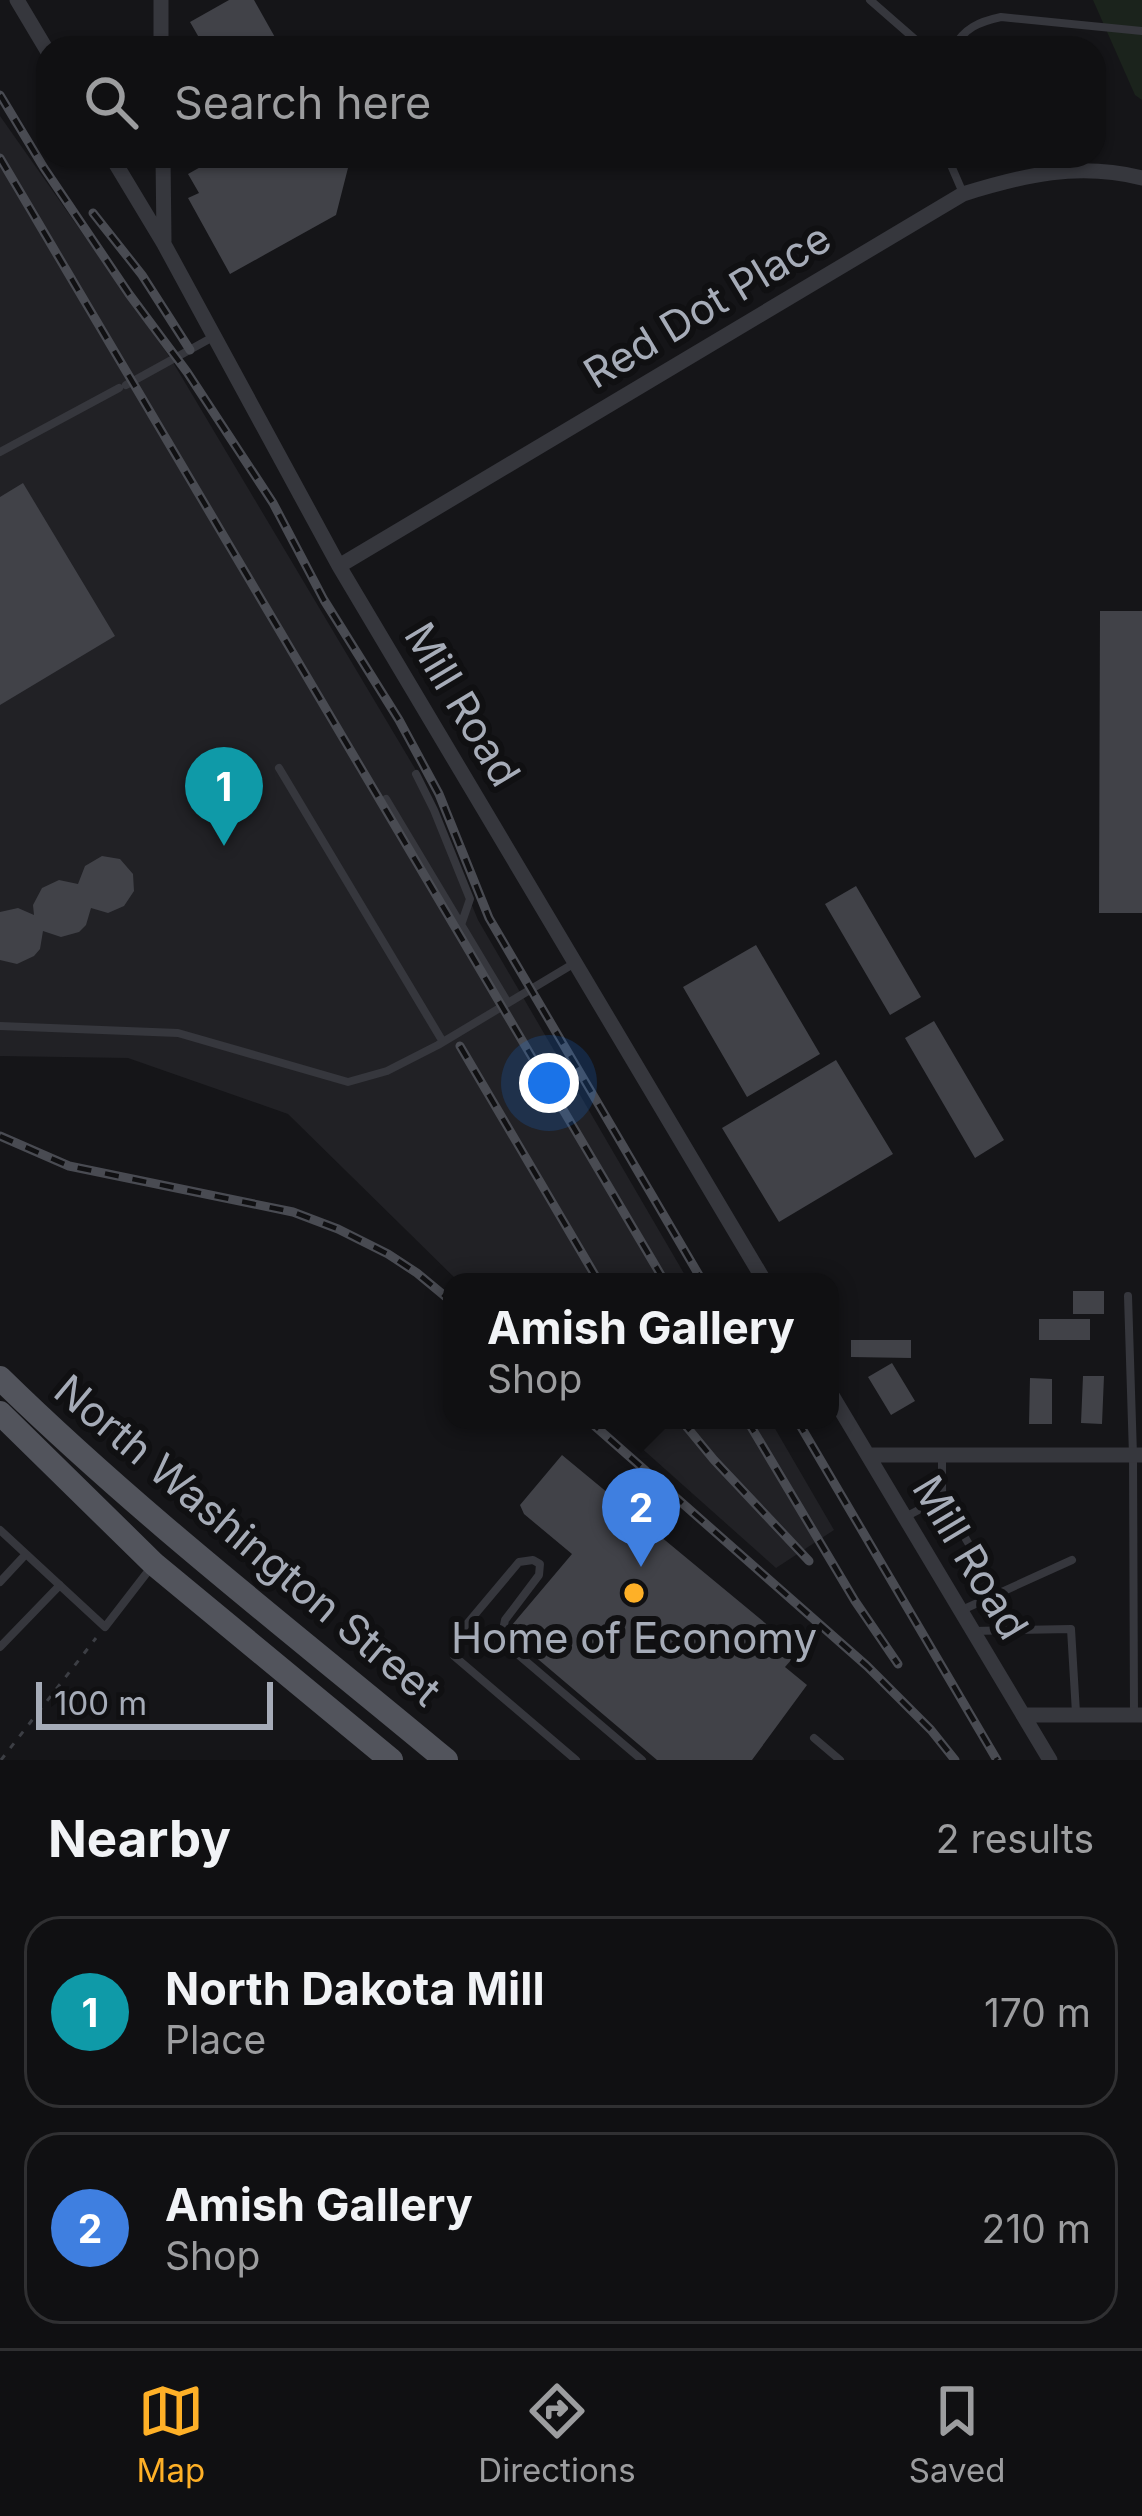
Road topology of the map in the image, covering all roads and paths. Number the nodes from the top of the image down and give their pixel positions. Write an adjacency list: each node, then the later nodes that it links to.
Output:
1 (17, 0): 5 (street)
2 (161, 0): 6 (street)
3 (870, 0): 7 (lane)
4 (1142, 31): 8 (lane)
5 (38, 36)
6 (161, 36)
7 (912, 36)
8 (961, 36)
9 (118, 168): 14 (street, Mill Road)
10 (163, 168): 14 (street)
11 (951, 168): 13 (lane)
12 (1137, 177): 13 (street, Red Dot Place)
13 (963, 194): 17 (street, Red Dot Place)
14 (164, 244): 15 (street, Mill Road)
15 (214, 337): 16 (lane); 17 (street, Mill Road)
16 (0, 452)
17 (340, 566): 22 (street, Mill Road)
18 (279, 768): 25 (lane)
19 (416, 775): 21 (lane)
20 (386, 799): 21 (lane)
21 (461, 925): 23 (lane)
22 (575, 963): 23 (lane); 26 (street, Mill Road)
23 (508, 1004): 25 (lane)
24 (0, 1027): 25 (lane)
25 (443, 1042)
26 (760, 1273)
27 (1128, 1296): 32 (lane)
28 (0, 1378): 46 (main road, North Washington Street)
29 (839, 1407): 33 (street, Mill Road)
30 (0, 1413): 39 (main road, North Washington Street)
31 (942, 1455): 32 (street); 33 (street); 34 (lane)
32 (1138, 1455): 51 (lane)
33 (868, 1456): 35 (street, Mill Road)
34 (942, 1498): 35 (lane); 42 (lane)
35 (905, 1517): 43 (street, Mill Road)
36 (0, 1530): 37 (lane)
37 (26, 1554): 40 (lane); 41 (lane)
38 (1072, 1560): 42 (lane)
39 (154, 1564): 44 (lane); 48 (main road, North Washington Street)
40 (0, 1582)
41 (60, 1585): 44 (lane); 47 (lane)
42 (998, 1594): 43 (lane)
43 (961, 1611): 45 (street, Mill Road)
44 (105, 1627): 55 (path)
45 (973, 1631): 49 (street, Mill Road); 50 (lane)
46 (303, 1641): 48 (main road); 52 (main road, North Washington Street)
47 (0, 1647)
48 (280, 1669): 54 (main road, North Washington Street)
49 (1023, 1715): 50 (street); 60 (street, Mill Road)
50 (1076, 1715): 51 (street)
51 (1138, 1715)
52 (411, 1730): 54 (main road); 56 (main road, North Washington Street)
53 (814, 1738): 59 (lane)
54 (390, 1759)
55 (1, 1760)
56 (446, 1760)
57 (576, 1760): 58 (lane)
58 (642, 1760)
59 (840, 1760)
60 (1049, 1760)

